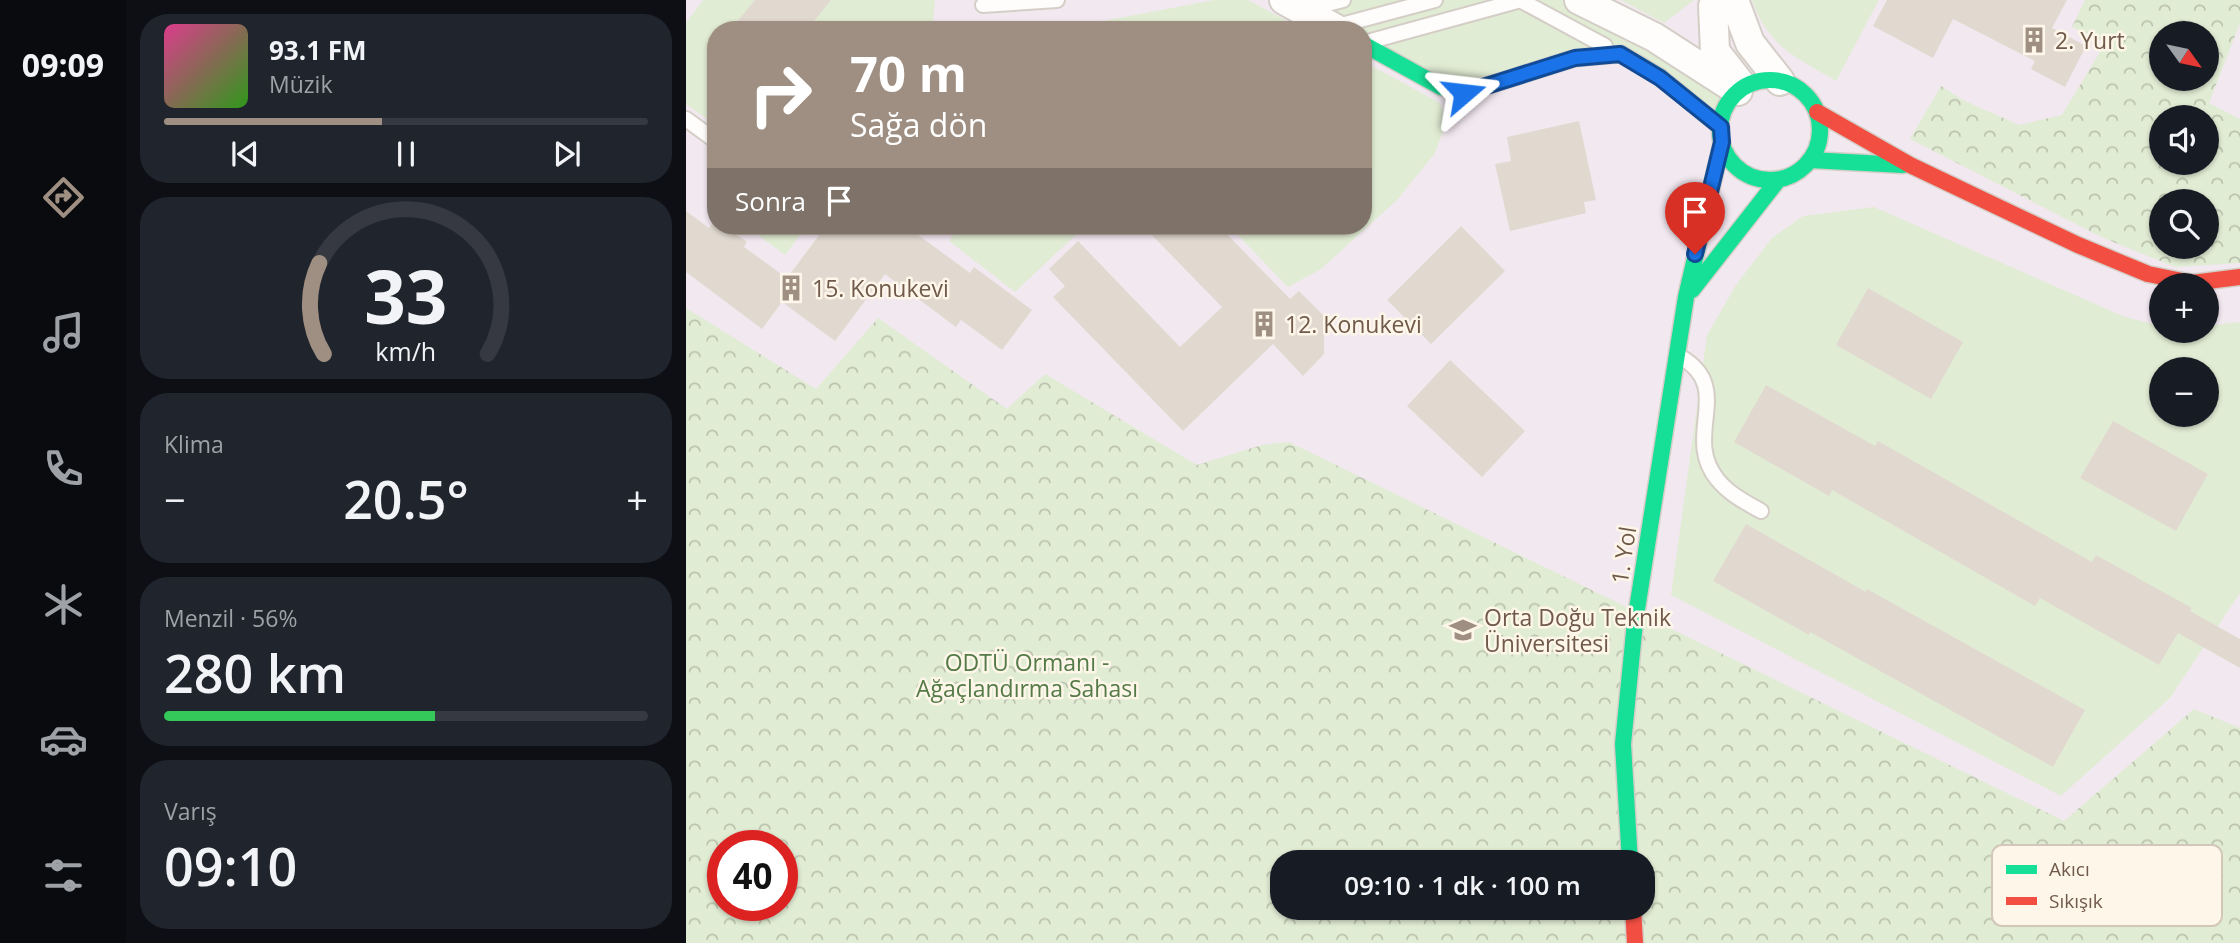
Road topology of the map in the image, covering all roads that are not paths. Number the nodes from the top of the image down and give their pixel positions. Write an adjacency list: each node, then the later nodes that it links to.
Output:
1 (1057, 0): 8 (lane)
2 (1343, 0): 9 (lane)
3 (1435, 0): 11 (lane)
4 (1521, 0): 12 (lane); 14 (lane)
5 (1579, 0): 16 (street)
6 (1716, 0): 16 (street)
7 (1734, 0): 15 (street)
8 (983, 5)
9 (1293, 5): 10 (street)
10 (1322, 21)
11 (1360, 21)
12 (1372, 41)
13 (1372, 49): 14 (street)
14 (1620, 54): 20 (street)
15 (1780, 81): 16 (street); 17 (street)
16 (1741, 89): 20 (street)
17 (1817, 112): 21 (street); 22 (street)
18 (686, 120): 19 (lane)
19 (707, 135)
20 (1721, 135): 23 (street); 25 (street, 1. Yol)
21 (1810, 160): 22 (street); 23 (street)
22 (1910, 165): 24 (street)
23 (1778, 180): 25 (street)
24 (2240, 278)
25 (1686, 297): 26 (street, 1. Yol)
26 (1677, 354): 27 (lane); 28 (street, 1. Yol)
27 (1761, 511)
28 (1629, 850)
29 (1634, 920): 30 (street)
30 (1635, 943)

